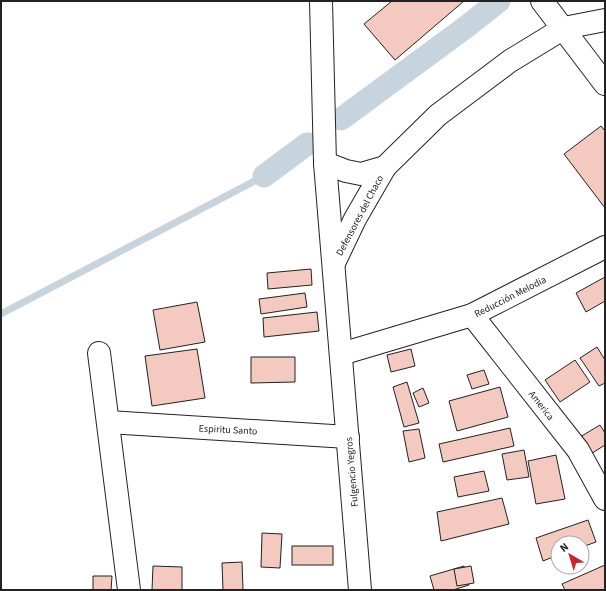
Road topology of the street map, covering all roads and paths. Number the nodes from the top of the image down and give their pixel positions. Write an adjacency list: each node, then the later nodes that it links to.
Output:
1 (321, 1): 6 (main road, Fulgencio Yegros)
2 (542, 1): 4 (main road)
3 (605, 20): 4 (main road)
4 (564, 28): 5 (main road); 7 (main road)
5 (605, 84)
6 (325, 164): 7 (main road); 9 (main road, Fulgencio Yegros)
7 (385, 167): 9 (main road, Defensores del Chaco)
8 (605, 247): 10 (main road, Reducción Melodia)
9 (334, 264): 12 (main road, Fulgencio Yegros)
10 (472, 316): 12 (main road, Reducción Melodia); 15 (main road, America)
11 (99, 353): 13 (main road)
12 (341, 354): 14 (main road, Fulgencio Yegros)
13 (108, 422): 14 (main road, Espiritu Santo); 16 (main road)
14 (348, 437): 17 (main road, Fulgencio Yegros)
15 (605, 499)
16 (129, 590)
17 (360, 590)

